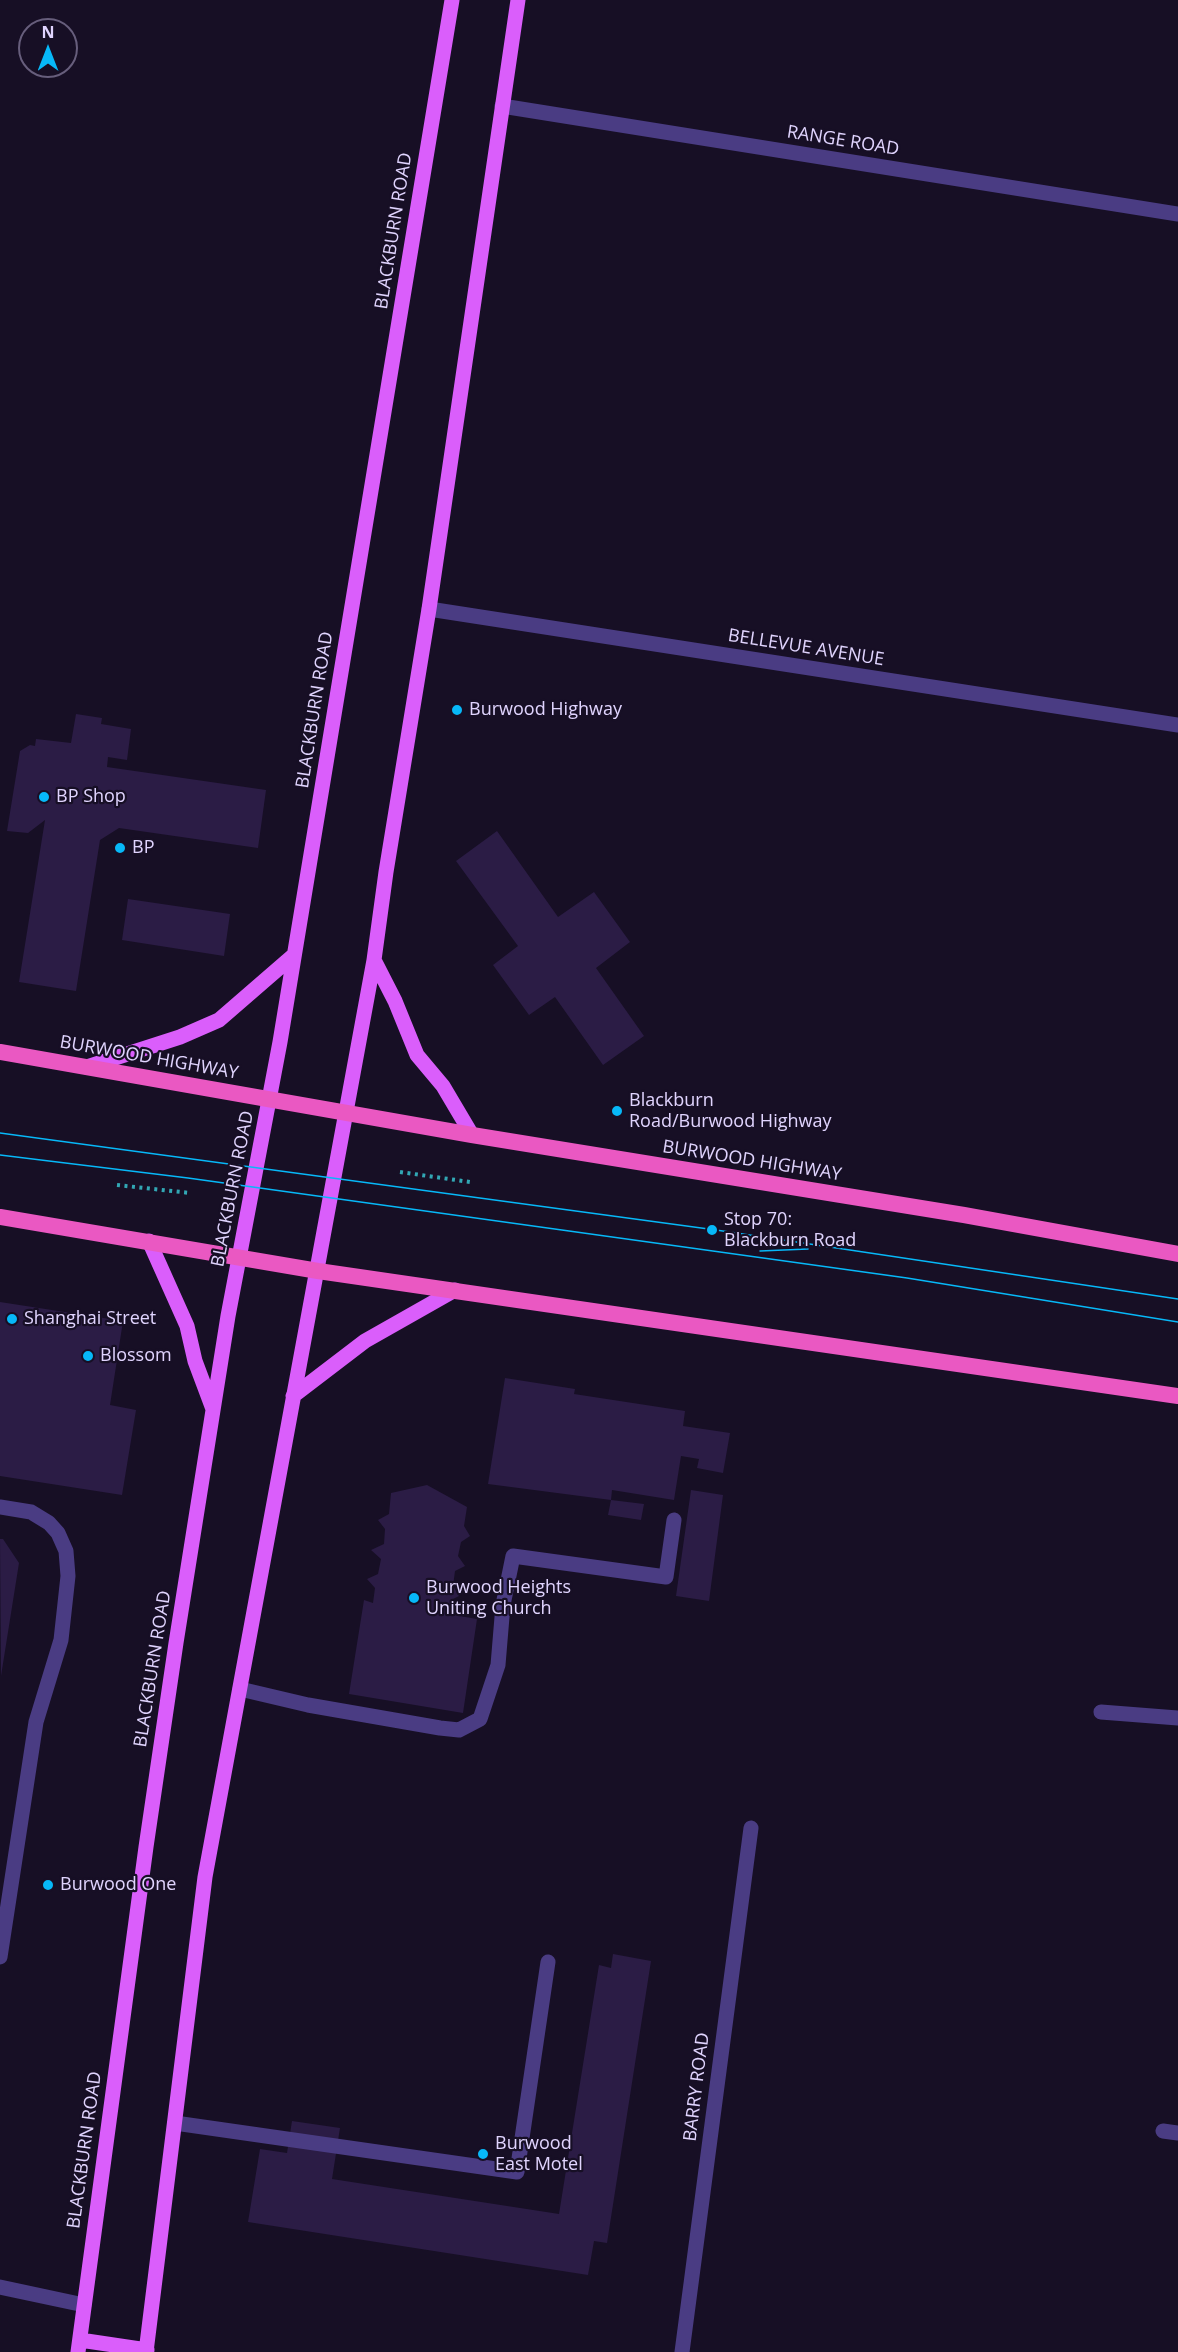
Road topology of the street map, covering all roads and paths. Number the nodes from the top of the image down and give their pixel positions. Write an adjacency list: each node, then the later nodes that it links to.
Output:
1 (452, 0): 7 (main road, BLACKBURN ROAD)
2 (518, 0): 3 (main road)
3 (502, 106): 4 (street, RANGE ROAD); 5 (main road)
4 (1178, 214)
5 (429, 609): 6 (street, BELLEVUE AVENUE); 8 (main road)
6 (1178, 725)
7 (294, 955): 10 (main road); 11 (main road, BLACKBURN ROAD)
8 (374, 960): 12 (main road); 13 (main road)
9 (0, 1052): 10 (highway, BURWOOD HIGHWAY)
10 (87, 1067): 11 (highway, BURWOOD HIGHWAY)
11 (270, 1099): 12 (highway, BURWOOD HIGHWAY); 21 (main road, BLACKBURN ROAD)
12 (347, 1113): 13 (highway, BURWOOD HIGHWAY); 22 (main road)
13 (472, 1135): 20 (highway, BURWOOD HIGHWAY)
14 (400, 1172): 15 (path)
15 (470, 1182)
16 (117, 1185): 17 (path)
17 (190, 1193)
18 (0, 1217): 19 (highway)
19 (149, 1242): 21 (highway); 26 (main road)
20 (1178, 1254)
21 (240, 1257): 22 (highway); 26 (main road, BLACKBURN ROAD)
22 (318, 1271): 23 (highway); 24 (main road)
23 (455, 1290): 24 (main road); 25 (highway)
24 (293, 1396): 29 (main road)
25 (1178, 1396)
26 (214, 1412): 37 (main road, BLACKBURN ROAD)
27 (0, 1507): 33 (street)
28 (674, 1520): 29 (street)
29 (240, 1689): 35 (main road)
30 (1101, 1712): 31 (street)
31 (1178, 1718)
32 (751, 1828): 40 (street, BARRY ROAD)
33 (0, 1957)
34 (548, 1962): 35 (street)
35 (175, 2123): 39 (main road)
36 (0, 2288): 37 (street)
37 (84, 2305): 38 (main road, BLACKBURN ROAD)
38 (79, 2346): 39 (main road)
39 (150, 2351)
40 (682, 2352)

